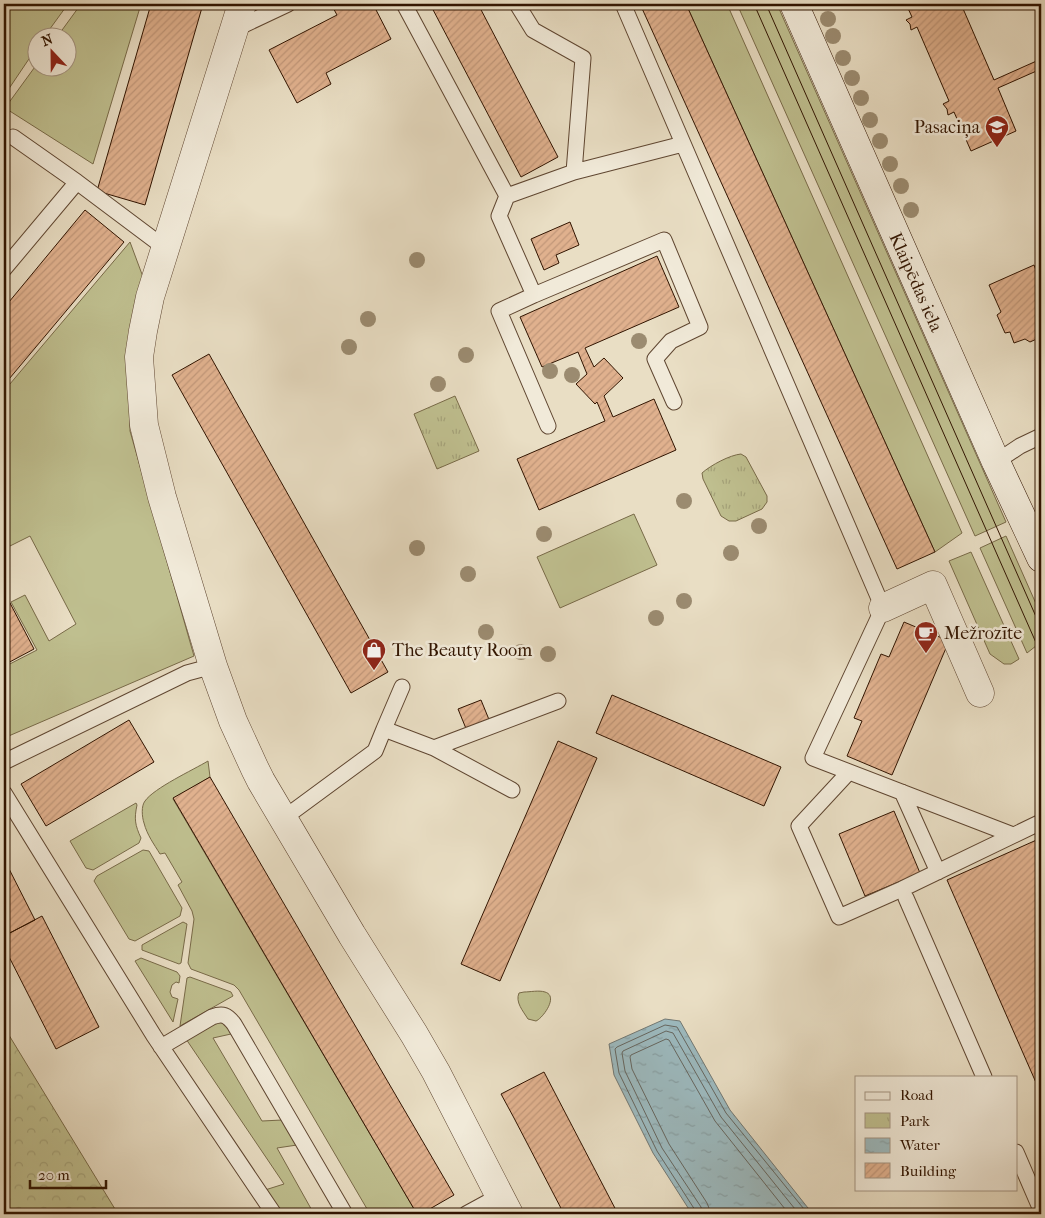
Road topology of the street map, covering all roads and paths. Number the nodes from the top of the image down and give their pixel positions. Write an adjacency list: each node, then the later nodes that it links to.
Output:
1 (288, 4): 6 (lane)
2 (404, 4): 11 (lane)
3 (517, 4): 9 (lane)
4 (624, 4): 8 (lane)
5 (794, 4): 18 (street, Klaipēdas iela)
6 (239, 16): 12 (street)
7 (13, 137): 10 (lane)
8 (684, 144): 9 (lane); 20 (lane)
9 (574, 172): 11 (lane)
10 (77, 182): 12 (lane); 13 (lane)
11 (507, 196): 14 (lane)
12 (165, 248): 21 (street)
13 (4, 269)
14 (534, 295): 15 (lane); 16 (lane)
15 (674, 402)
16 (548, 426)
17 (1041, 436): 18 (lane)
18 (996, 462): 19 (street, Klaipēdas iela)
19 (1041, 558)
20 (883, 608): 23 (street); 28 (lane)
21 (213, 666): 27 (lane); 32 (street)
22 (402, 687): 25 (lane)
23 (980, 693)
24 (558, 700): 26 (lane)
25 (384, 729): 26 (lane); 32 (lane)
26 (434, 748): 29 (lane)
27 (4, 762)
28 (849, 772): 30 (lane); 35 (lane)
29 (512, 790)
30 (902, 792): 34 (lane); 35 (lane)
31 (4, 793): 37 (lane)
32 (284, 818): 40 (street)
33 (1041, 822): 34 (lane)
34 (1013, 835): 35 (lane)
35 (938, 872)
36 (906, 898): 38 (lane)
37 (161, 1047): 42 (lane); 43 (lane)
38 (984, 1076)
39 (1018, 1157): 41 (lane)
40 (504, 1205): 44 (lane)
41 (1041, 1210)
42 (274, 1214)
43 (345, 1214)
44 (466, 1214)

